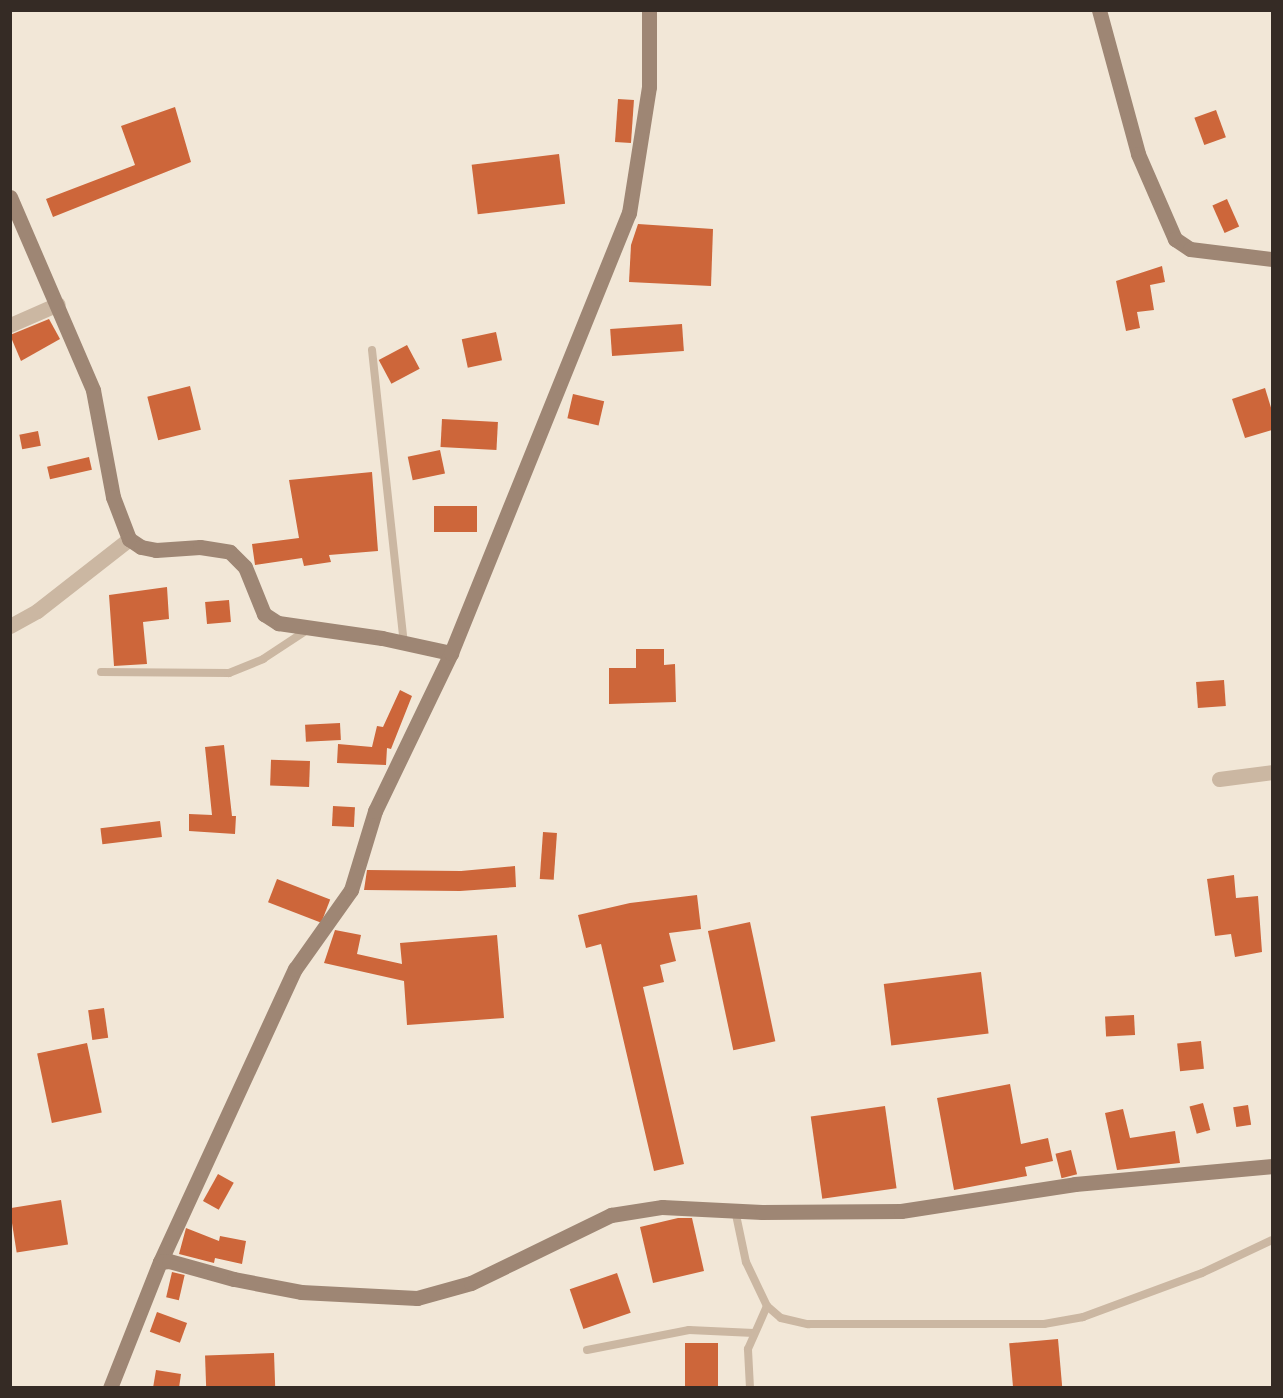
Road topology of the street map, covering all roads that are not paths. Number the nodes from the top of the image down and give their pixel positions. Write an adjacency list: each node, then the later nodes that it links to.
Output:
1 (649, 10): 12 (street)
2 (1099, 10): 4 (street)
3 (10, 197): 5 (street)
4 (1272, 259)
5 (58, 304): 6 (street); 8 (street)
6 (10, 325)
7 (372, 350): 11 (lane)
8 (129, 539): 9 (street); 10 (street)
9 (10, 626)
10 (306, 630): 11 (street); 13 (lane)
11 (404, 643): 12 (street)
12 (451, 653): 19 (street)
13 (101, 672)
14 (1272, 772): 15 (street)
15 (1219, 779)
16 (1272, 1166): 17 (street)
17 (735, 1210): 19 (street); 20 (lane)
18 (1272, 1240): 20 (lane)
19 (160, 1262): 23 (street)
20 (767, 1306): 21 (lane)
21 (754, 1333): 22 (lane); 24 (lane)
22 (587, 1350)
23 (110, 1388)
24 (750, 1388)

